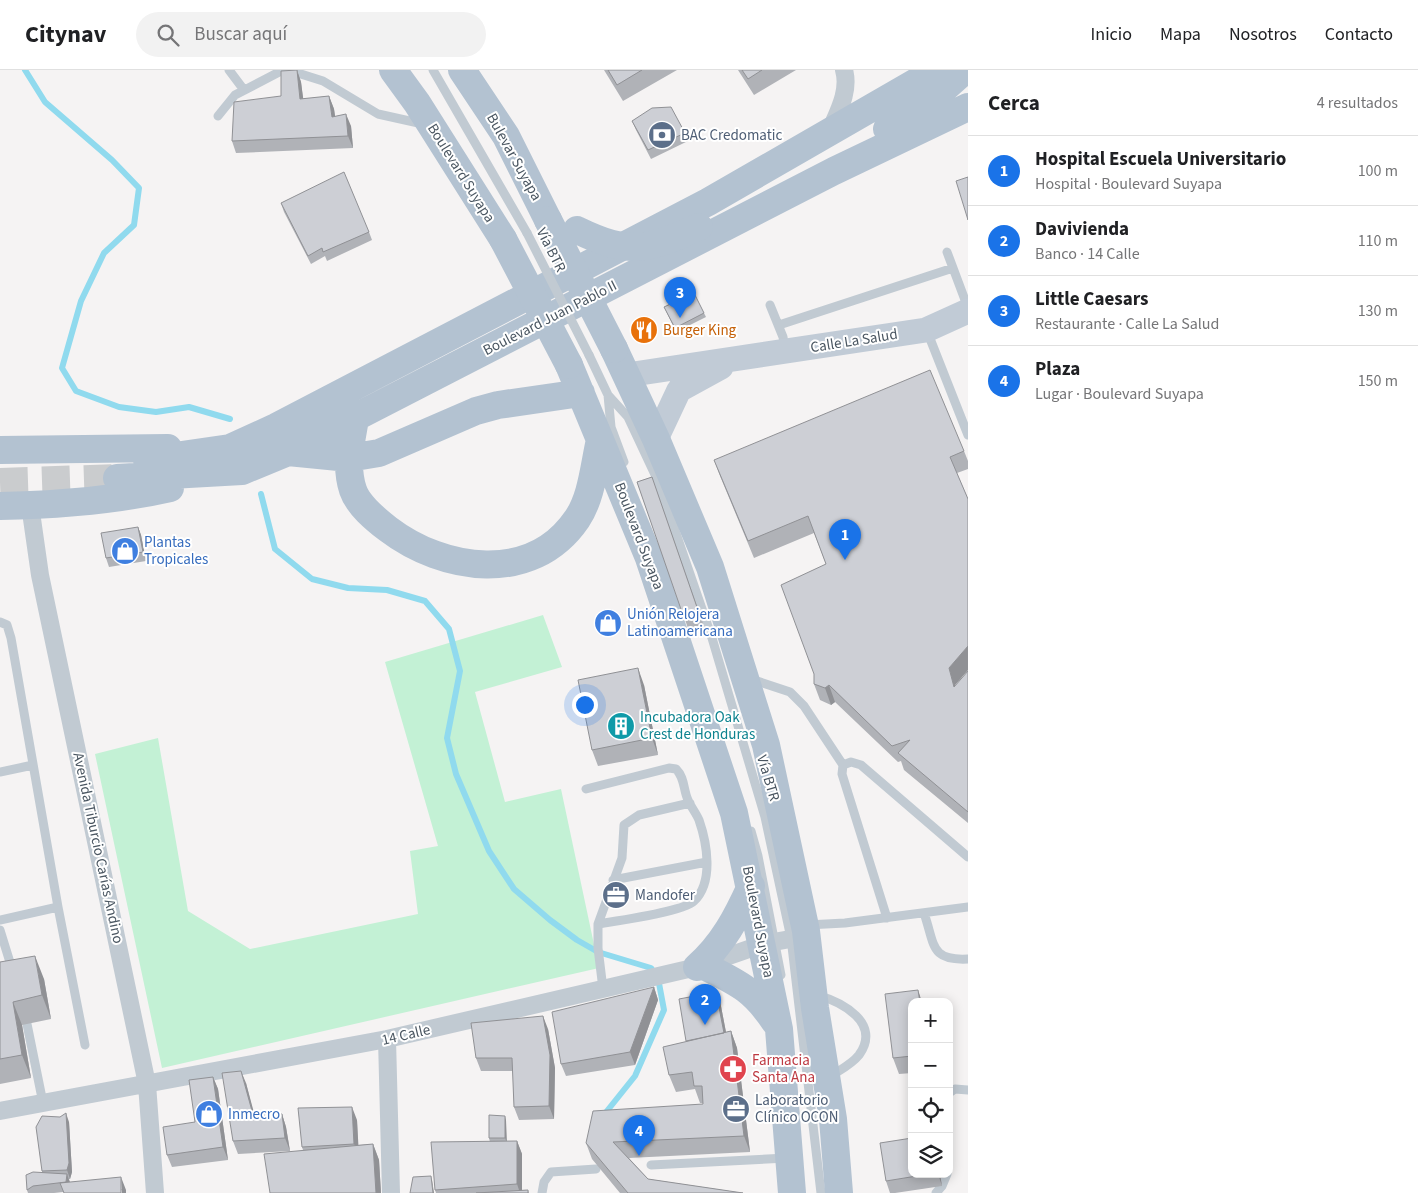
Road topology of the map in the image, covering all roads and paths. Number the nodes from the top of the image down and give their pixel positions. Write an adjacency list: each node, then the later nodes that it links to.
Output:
1 (229, 70): 11 (lane)
2 (283, 70): 11 (lane)
3 (288, 70): 14 (lane)
4 (393, 70): 14 (main road, Boulevard Suyapa)
5 (415, 70): 17 (main road)
6 (433, 70): 18 (lane, Vía BTR)
7 (462, 70): 16 (main road, Bulevar Suyapa)
8 (844, 70): 15 (street)
9 (965, 70): 16 (main road, bridge)
10 (928, 71): 15 (main road, Boulevard Juan Pablo II)
11 (244, 90): 13 (lane)
12 (968, 107): 31 (main road, Boulevard Juan Pablo II)
13 (218, 116)
14 (431, 125): 17 (main road, Boulevard Suyapa)
15 (830, 132): 38 (main road, Boulevard Juan Pablo II)
16 (529, 180): 18 (main road, Bulevar Suyapa)
17 (479, 202): 18 (main road, Boulevard Suyapa)
18 (526, 231): 26 (main road, Boulevard Suyapa, bridge); 26 (main road, Boulevard Suyapa, bridge)
19 (947, 252): 20 (lane)
20 (953, 268): 22 (lane); 23 (lane)
21 (770, 306): 23 (lane)
22 (968, 310): 24 (main road, Calle La Salud)
23 (779, 325): 25 (lane)
24 (926, 330): 25 (main road, Calle La Salud); 32 (lane)
25 (786, 352): 27 (main road, Calle La Salud)
26 (591, 357): 28 (main road, Boulevard Suyapa); 29 (main road, Boulevard Suyapa); 30 (lane, Vía BTR)
27 (736, 360): 28 (main road, Calle La Salud); 33 (main road, Calle La Salud)
28 (627, 375): 33 (main road, Boulevard Suyapa)
29 (581, 393): 34 (main road, Boulevard Suyapa); 37 (main road)
30 (608, 395): 39 (lane, Vía BTR); 64 (lane, Vía BTR)
31 (355, 419): 36 (main road, Boulevard Juan Pablo II); 37 (main road)
32 (968, 435)
33 (656, 439): 46 (main road, Boulevard Suyapa)
34 (600, 440): 37 (main road); 56 (main road, Boulevard Suyapa)
35 (2, 444): 38 (main road)
36 (288, 452): 37 (main road); 38 (main road, Boulevard Juan Pablo II)
37 (349, 458)
38 (236, 459): 40 (main road, Boulevard Juan Pablo II); 41 (main road)
39 (626, 469)
40 (117, 471)
41 (30, 505): 42 (main road); 76 (street, Avenida Tiburcio Carías Andino)
42 (0, 506)
43 (641, 513): 45 (lane)
44 (0, 622): 47 (lane)
45 (685, 634)
46 (745, 678): 48 (lane); 64 (main road, Boulevard Suyapa)
47 (33, 765): 49 (lane); 57 (lane)
48 (843, 765): 53 (lane); 60 (lane)
49 (0, 772)
50 (586, 790): 51 (lane)
51 (690, 803): 54 (lane); 55 (lane)
52 (748, 820): 64 (lane, Vía BTR)
53 (968, 857)
54 (707, 862): 55 (lane); 62 (lane)
55 (613, 880): 62 (lane)
56 (751, 886): 64 (main road, Boulevard Suyapa); 66 (main road)
57 (58, 907): 61 (lane); 74 (lane)
58 (968, 907): 59 (lane)
59 (924, 913): 60 (lane); 65 (lane)
60 (886, 918): 64 (lane)
61 (0, 920)
62 (598, 924): 69 (lane)
63 (0, 930): 67 (lane)
64 (788, 937): 66 (street, 14 Calle); 68 (lane, Vía BTR); 70 (main road, Boulevard Suyapa); 72 (main road, Boulevard Suyapa); 89 (lane, Vía BTR)
65 (968, 959)
66 (700, 966): 69 (street, 14 Calle); 72 (main road)
67 (17, 984)
68 (783, 986)
69 (603, 989): 73 (street, 14 Calle)
70 (813, 994): 75 (main road, Boulevard Suyapa); 75 (lane)
71 (27, 1024): 79 (lane)
72 (786, 1030): 81 (main road, Boulevard Suyapa)
73 (387, 1039): 76 (street, 14 Calle); 86 (street)
74 (85, 1045)
75 (826, 1079): 90 (main road, Boulevard Suyapa)
76 (147, 1084): 79 (street, 14 Calle); 85 (street, Avenida Tiburcio Carías Andino)
77 (953, 1090): 78 (lane)
78 (968, 1090)
79 (43, 1103): 80 (street, 14 Calle)
80 (0, 1111)
81 (790, 1157): 82 (lane); 88 (main road, Boulevard Suyapa)
82 (651, 1165)
83 (596, 1169): 87 (lane)
84 (945, 1178): 91 (lane)
85 (155, 1193)
86 (391, 1193)
87 (542, 1193)
88 (792, 1193)
89 (821, 1193)
90 (839, 1193)
91 (936, 1193)

